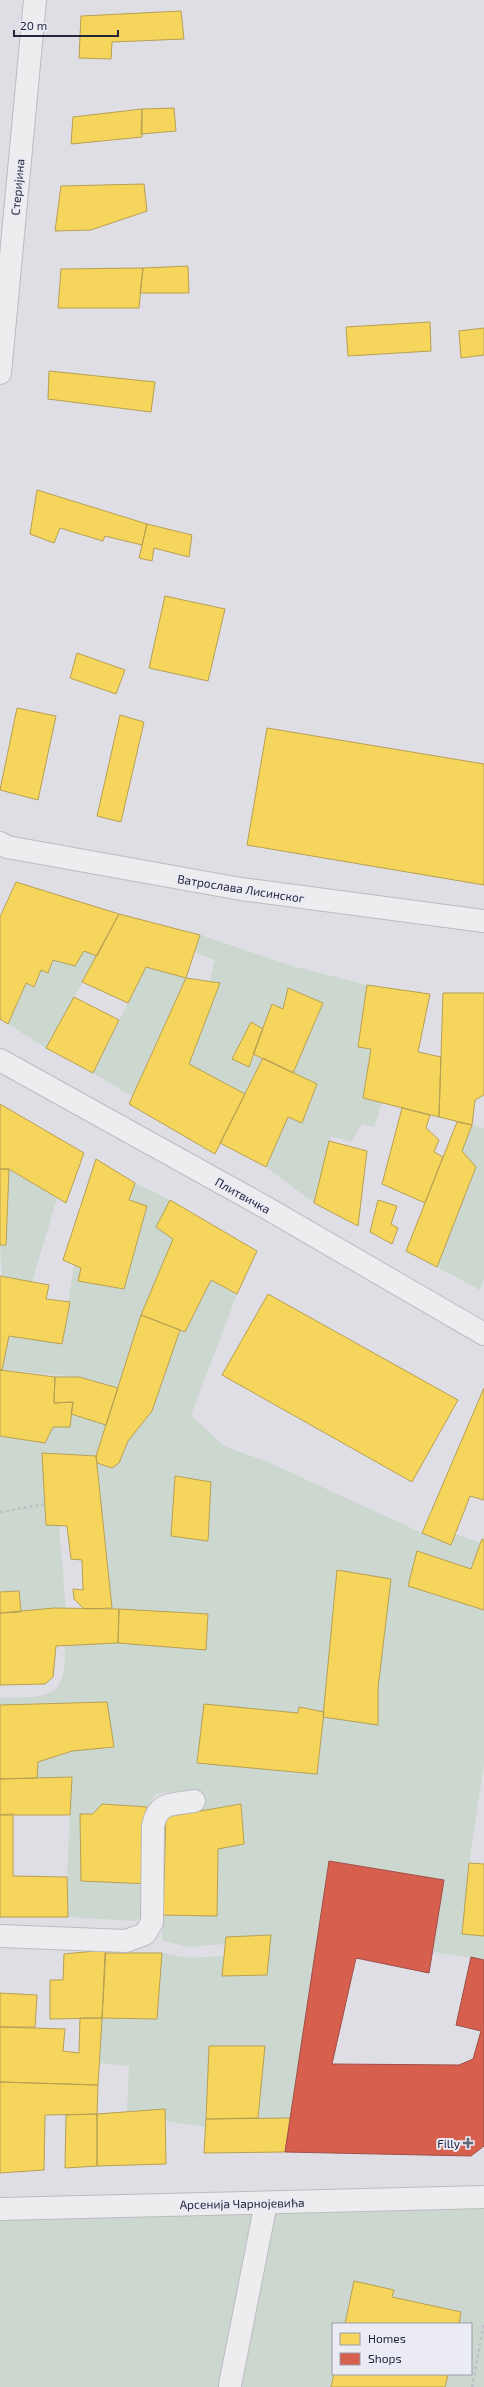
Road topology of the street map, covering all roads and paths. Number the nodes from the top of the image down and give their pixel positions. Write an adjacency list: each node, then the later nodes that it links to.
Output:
1 (35, 0): 2 (street, Стеријина)
2 (0, 373)
3 (0, 843): 4 (street, Ватрослава Лисинског)
4 (484, 921)
5 (0, 1060): 6 (street, Плитвичка)
6 (484, 1334)
7 (45, 1504): 8 (path)
8 (0, 1512)
9 (194, 1801): 10 (street)
10 (0, 1936)
11 (484, 2197): 12 (street, Арсенија Чарнојевића)
12 (266, 2203): 13 (street, Арсенија Чарнојевића); 15 (street)
13 (0, 2209)
14 (484, 2323): 16 (path)
15 (230, 2385)
16 (472, 2387)

